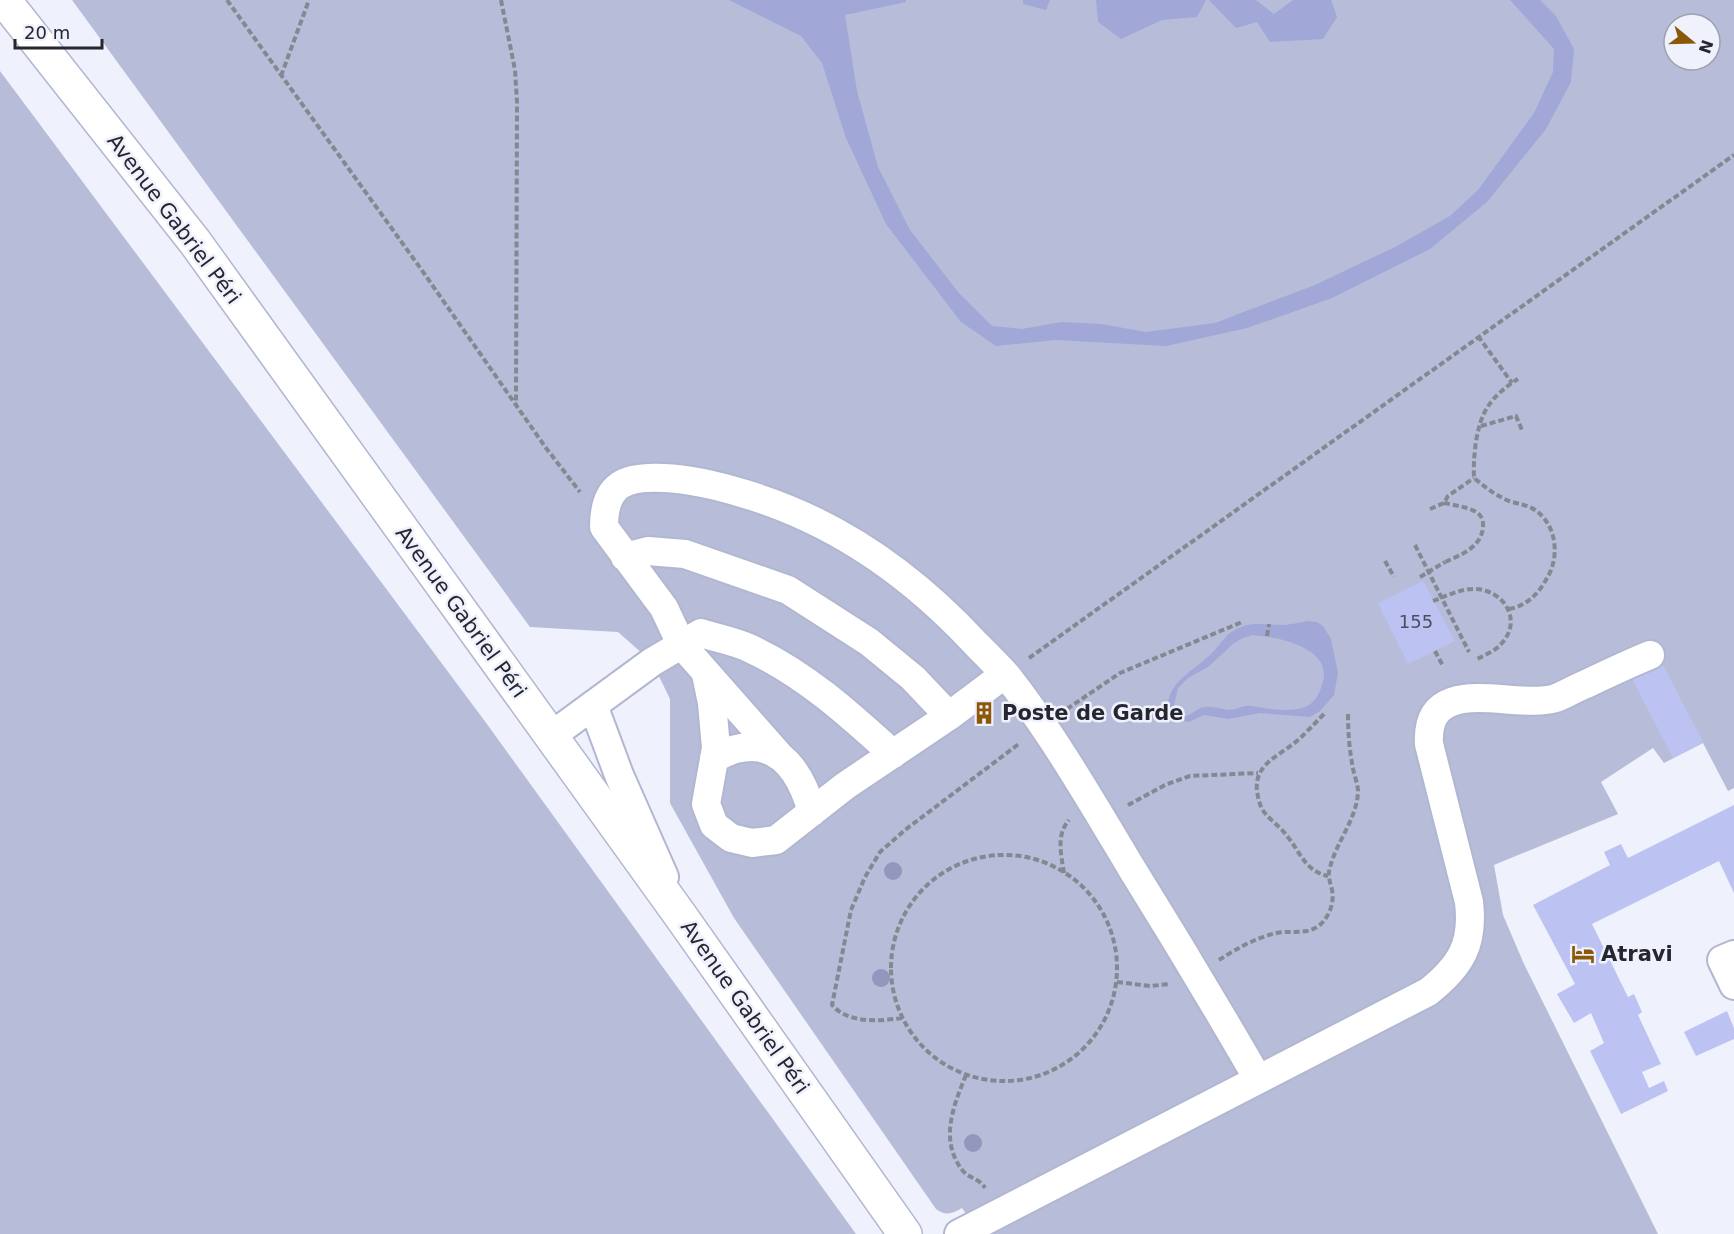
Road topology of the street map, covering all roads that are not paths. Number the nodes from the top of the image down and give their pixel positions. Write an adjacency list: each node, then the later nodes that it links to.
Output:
1 (4, 0): 9 (main road, Avenue Gabriel Péri)
2 (625, 557): 3 (lane); 5 (lane); 8 (lane)
3 (681, 644): 6 (lane); 7 (lane); 11 (lane)
4 (1650, 655): 17 (lane)
5 (1005, 674): 8 (lane); 17 (lane)
6 (706, 675): 10 (lane); 12 (lane)
7 (593, 705): 9 (lane); 14 (lane)
8 (949, 716): 11 (lane)
9 (551, 736): 14 (main road, Avenue Gabriel Péri)
10 (777, 754): 12 (lane); 13 (lane)
11 (893, 754): 13 (lane)
12 (714, 758): 13 (lane)
13 (812, 812)
14 (680, 915): 18 (main road, Avenue Gabriel Péri)
15 (1734, 955): 16 (lane)
16 (1734, 985)
17 (1258, 1078): 19 (lane)
18 (905, 1234)
19 (959, 1234)

